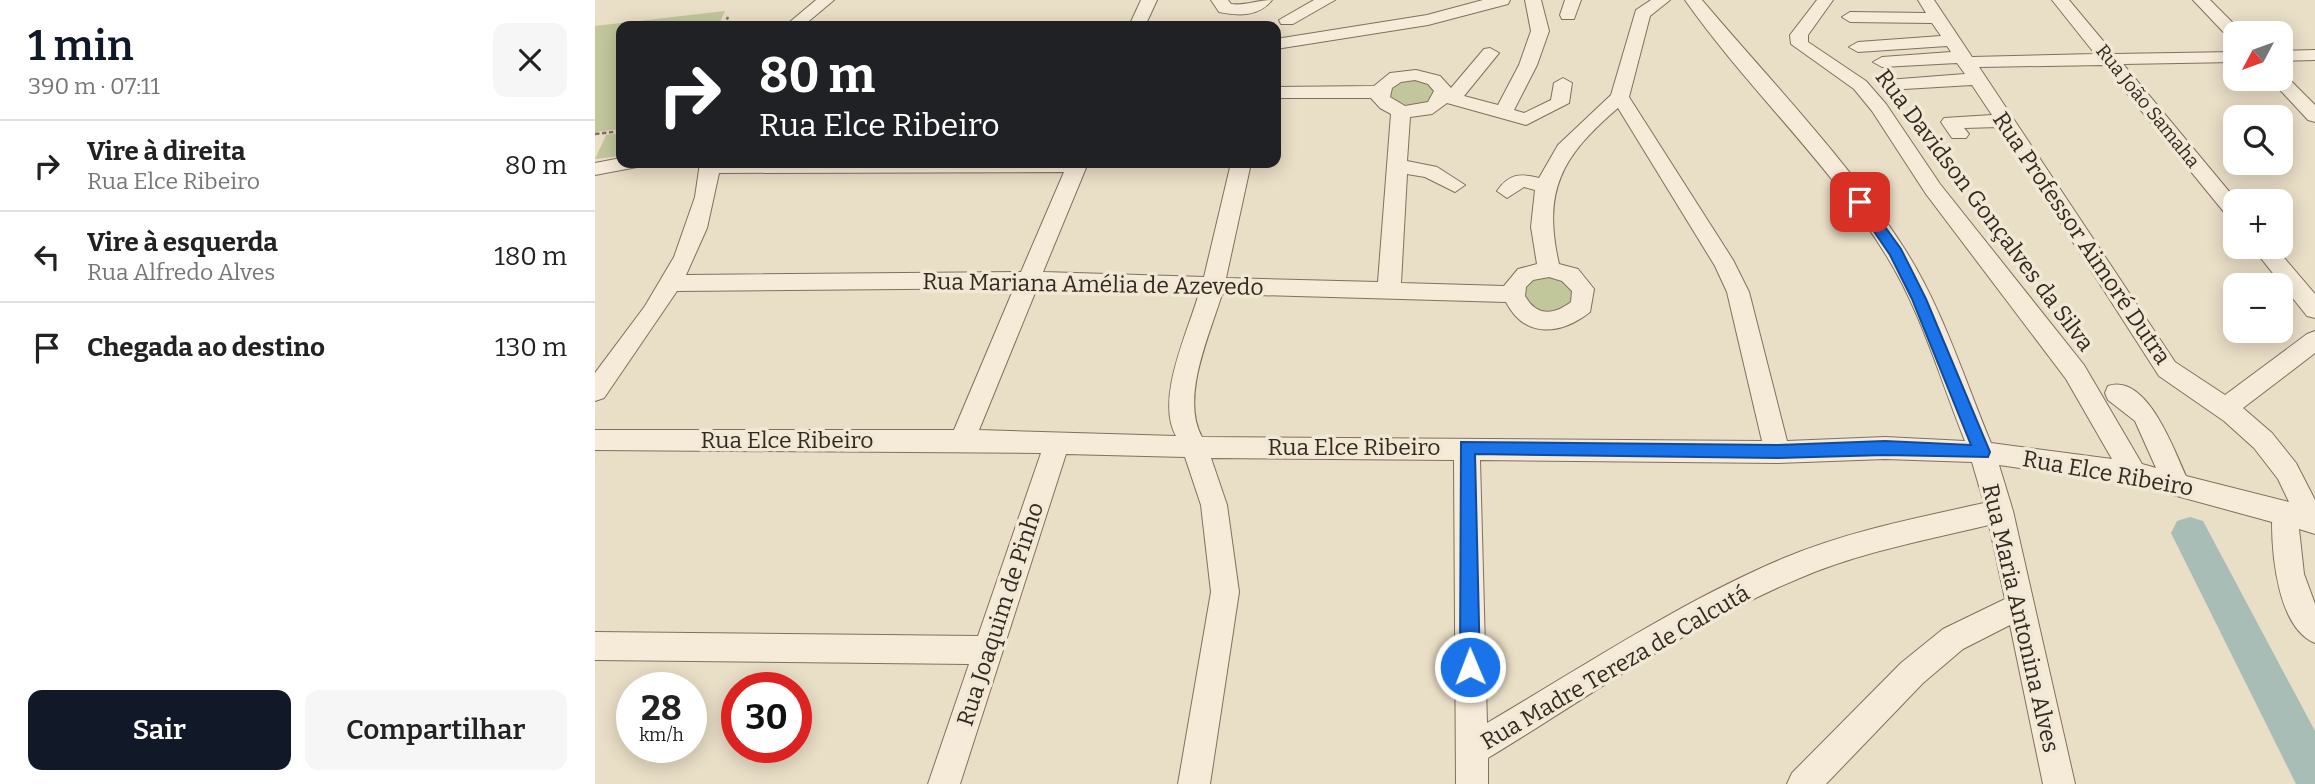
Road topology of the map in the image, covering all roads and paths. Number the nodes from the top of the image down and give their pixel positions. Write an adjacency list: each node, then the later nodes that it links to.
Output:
1 (826, 0): 16 (street)
2 (1149, 0): 17 (street)
3 (1219, 0): 4 (street)
4 (1264, 0)
5 (1327, 0): 14 (street)
6 (1502, 0): 20 (street)
7 (1533, 0): 35 (street)
8 (1662, 0): 33 (street)
9 (1693, 0): 69 (street, Rua Maria Antonina Alves)
10 (1825, 0): 70 (street, Rua Davidson Gonçalves da Silva)
11 (2060, 0): 25 (street, Rua João Samaha)
12 (2201, 0): 18 (street)
13 (728, 17): 15 (path)
14 (1287, 20)
15 (726, 21)
16 (799, 21)
17 (1139, 21)
18 (2223, 22)
19 (1952, 41): 19 (street); 25 (street); 26 (street); 28 (street); 37 (street, Rua Professor Aimoré Dutra)
20 (1281, 43)
21 (1490, 53): 32 (street)
22 (2315, 55): 23 (street)
23 (2293, 56)
24 (2223, 57): 25 (street)
25 (2110, 59): 50 (street, Rua João Samaha)
26 (1882, 62)
27 (1563, 83): 35 (street)
28 (1887, 85)
29 (2291, 91): 36 (street)
30 (1281, 92): 31 (street)
31 (1380, 92): 32 (street); 34 (street)
32 (1448, 97): 34 (street); 35 (street)
33 (1620, 97): 48 (street); 68 (street)
34 (1401, 111): 42 (street)
35 (1503, 113)
36 (2315, 116)
37 (2003, 121): 40 (street); 62 (street, Rua Professor Aimoré Dutra)
38 (616, 132): 39 (path)
39 (595, 134)
40 (1959, 134)
41 (616, 165): 46 (street)
42 (1398, 166): 47 (street); 56 (street)
43 (709, 168): 54 (street)
44 (1075, 168): 53 (street)
45 (1240, 168): 55 (street)
46 (595, 169)
47 (1455, 185)
48 (1547, 186): 49 (street); 52 (street)
49 (1507, 191)
50 (2223, 197)
51 (2273, 259): 58 (street)
52 (1549, 269): 57 (street); 57 (street)
53 (1031, 280): 54 (street, Rua Mariana Amélia de Azevedo); 55 (street, Rua Mariana Amélia de Azevedo); 64 (street)
54 (673, 283): 60 (street)
55 (1213, 285): 56 (street, Rua Mariana Amélia de Azevedo); 66 (street)
56 (1389, 288): 57 (street, Rua Mariana Amélia de Azevedo)
57 (1512, 294)
58 (2315, 310)
59 (2315, 340): 62 (street)
60 (595, 391)
61 (2117, 393): 71 (street)
62 (2225, 408): 73 (street, Rua Professor Aimoré Dutra)
63 (595, 440): 64 (street, Rua Elce Ribeiro)
64 (963, 440): 65 (street, Rua Elce Ribeiro)
65 (1056, 445): 66 (street, Rua Elce Ribeiro); 77 (street, Rua Joaquim de Pinho)
66 (1195, 447): 67 (street, Rua Elce Ribeiro); 80 (street)
67 (1467, 447): 68 (street, Rua Elce Ribeiro); 78 (street)
68 (1777, 452): 69 (street, Rua Elce Ribeiro)
69 (1982, 452): 70 (street, Rua Elce Ribeiro); 72 (street, Rua Maria Antonina Alves)
70 (2133, 473): 71 (street, Rua Elce Ribeiro)
71 (2176, 483): 73 (street, Rua Elce Ribeiro)
72 (2000, 511): 74 (street, Rua Maria Antonina Alves); 78 (street, Rua Madre Tereza de Calcutá)
73 (2304, 518): 75 (street)
74 (2019, 606): 82 (street); 83 (street, Rua Maria Antonina Alves)
75 (2315, 629)
76 (595, 646): 77 (street)
77 (989, 650): 79 (street, Rua Joaquim de Pinho)
78 (1471, 750): 81 (street)
79 (944, 784)
80 (1194, 784)
81 (1472, 784)
82 (1803, 784)
83 (2059, 784)

